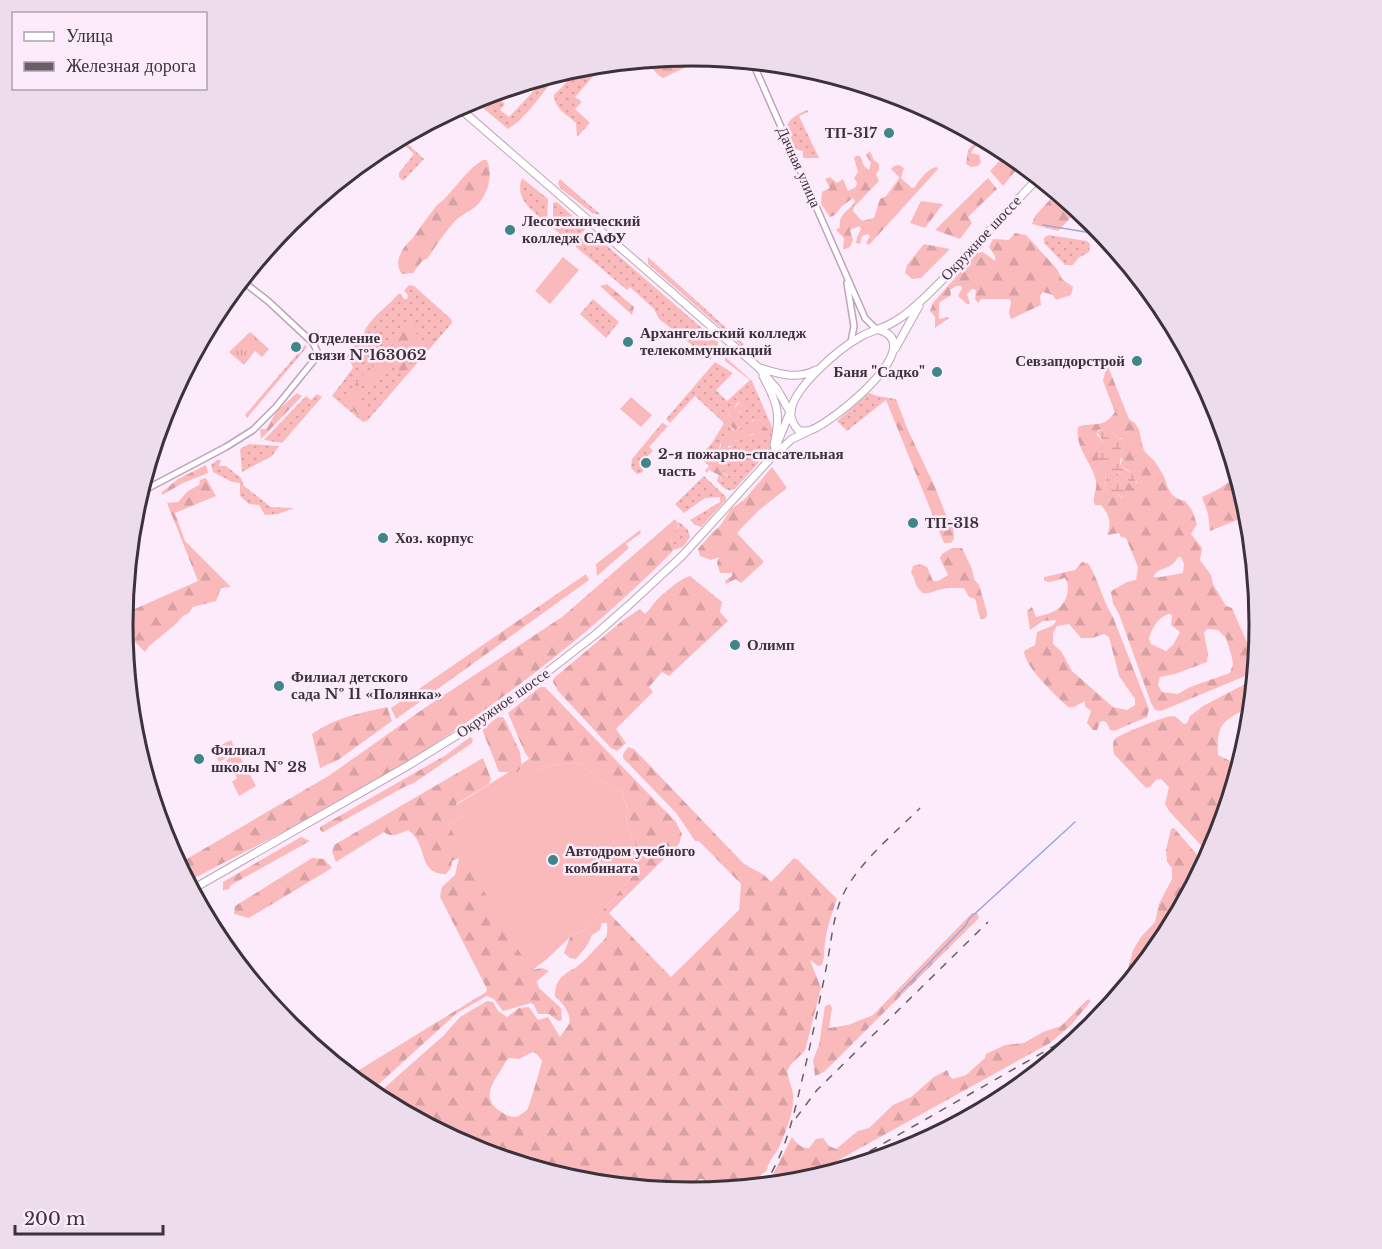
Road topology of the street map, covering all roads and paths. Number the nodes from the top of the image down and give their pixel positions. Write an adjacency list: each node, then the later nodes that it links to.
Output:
1 (756, 70): 4 (street, Дачная улица)
2 (466, 114): 10 (main road)
3 (1033, 183): 6 (main road, Окружное шоссе)
4 (845, 273): 7 (street, Дачная улица); 8 (street, Дачная улица)
5 (248, 286): 15 (street)
6 (923, 299): 7 (main road, Окружное шоссе); 9 (main road, Окружное шоссе)
7 (876, 329): 8 (main road, Окружное шоссе); 9 (main road)
8 (850, 343): 11 (main road, Окружное шоссе)
9 (894, 350): 13 (main road, Окружное шоссе)
10 (758, 367): 11 (main road); 12 (main road); 14 (main road)
11 (821, 368): 12 (main road, Окружное шоссе)
12 (790, 412): 13 (main road); 14 (main road, Окружное шоссе)
13 (809, 431): 14 (main road, Окружное шоссе)
14 (770, 459): 16 (main road, Окружное шоссе)
15 (150, 487)
16 (198, 886)

